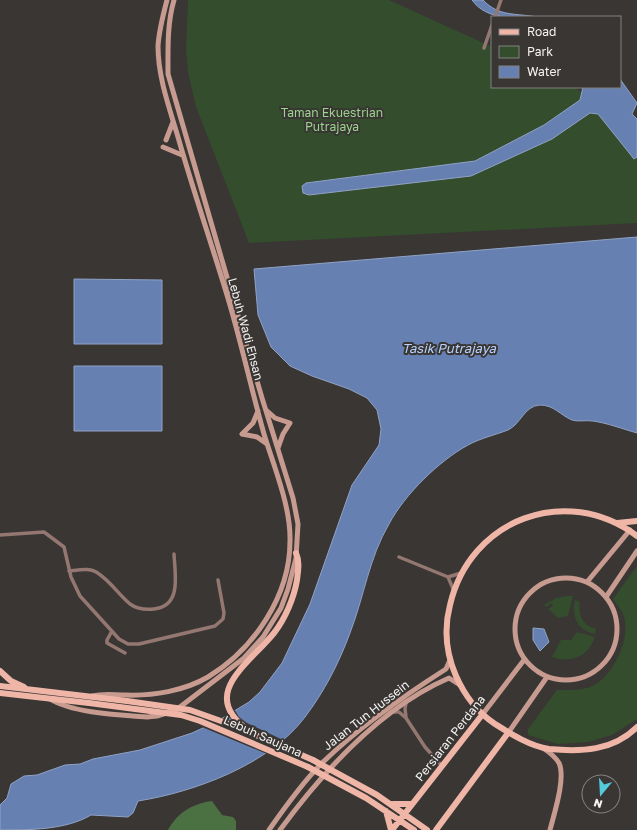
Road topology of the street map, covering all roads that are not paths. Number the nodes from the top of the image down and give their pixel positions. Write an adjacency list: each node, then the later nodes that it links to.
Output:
1 (167, 0): 7 (main road, Lebuh Wadi Ehsan)
2 (174, 0): 11 (main road, Lebuh Wadi Ehsan)
3 (502, 0): 4 (street)
4 (495, 16)
5 (491, 28): 6 (street)
6 (484, 48)
7 (173, 121): 8 (main road); 10 (main road, Lebuh Wadi Ehsan)
8 (166, 140)
9 (163, 146): 10 (main road)
10 (183, 156): 12 (main road, Lebuh Wadi Ehsan)
11 (266, 409): 14 (main road, Lebuh Wadi Ehsan); 14 (main road)
12 (258, 411): 13 (main road, Lebuh Wadi Ehsan); 13 (main road)
13 (267, 444): 43 (main road, Lebuh Wadi Ehsan)
14 (278, 449): 22 (main road, Lebuh Wadi Ehsan)
15 (637, 521): 16 (main road)
16 (615, 523): 18 (main road); 26 (main road)
17 (637, 524): 18 (main road)
18 (630, 530): 20 (main road); 29 (main road)
19 (0, 535): 25 (street)
20 (637, 536)
21 (637, 551): 31 (main road)
22 (296, 553): 42 (main road, Lebuh Wadi Ehsan); 50 (main road, bridge)
23 (174, 554): 25 (street)
24 (399, 557): 27 (street)
25 (70, 571): 32 (street)
26 (462, 573): 27 (street); 30 (main road)
27 (448, 577): 30 (street)
28 (218, 580): 32 (street)
29 (587, 582): 31 (main road); 35 (main road)
30 (454, 591): 34 (main road)
31 (606, 597): 37 (main road)
32 (112, 631): 33 (street)
33 (125, 653)
34 (450, 660): 38 (main road); 52 (main road, Jalan Tun Hussein)
35 (524, 660): 37 (main road); 46 (main road, Persiaran Perdana)
36 (0, 671): 40 (main road)
37 (548, 677): 49 (main road)
38 (460, 685): 44 (main road, Jalan Tun Hussein); 46 (main road)
39 (0, 686): 40 (main road, Lebuh Saujana)
40 (29, 689): 43 (main road, Lebuh Saujana)
41 (0, 693): 42 (main road, Lebuh Saujana)
42 (48, 698): 55 (main road, Lebuh Saujana, bridge)
43 (127, 698): 50 (main road, Lebuh Saujana, bridge)
44 (406, 703): 45 (main road, Jalan Tun Hussein); 47 (street)
45 (393, 712): 47 (street); 54 (main road, Jalan Tun Hussein)
46 (482, 716): 49 (main road); 53 (main road, Persiaran Perdana)
47 (406, 718): 53 (street)
48 (637, 727): 51 (main road)
49 (508, 733): 51 (main road); 62 (main road)
50 (254, 734): 52 (main road, Lebuh Saujana, bridge)
51 (542, 748): 68 (main road)
52 (321, 764): 54 (main road, Lebuh Saujana); 55 (main road, Jalan Tun Hussein)
53 (442, 766): 58 (main road, Persiaran Perdana)
54 (329, 768): 56 (main road, Jalan Tun Hussein); 57 (main road, Lebuh Saujana)
55 (316, 771): 56 (main road, Lebuh Saujana); 63 (main road, Jalan Tun Hussein)
56 (324, 775): 59 (main road, Lebuh Saujana); 64 (main road, Jalan Tun Hussein)
57 (391, 804): 58 (main road); 60 (main road, Lebuh Saujana)
58 (411, 804): 60 (main road, Persiaran Perdana)
59 (386, 811): 61 (main road, Lebuh Saujana); 65 (main road)
60 (404, 813): 61 (main road, Persiaran Perdana); 67 (main road, Lebuh Saujana)
61 (400, 819): 65 (main road, Persiaran Perdana); 66 (main road, Lebuh Saujana)
62 (438, 829)
63 (269, 830)
64 (280, 830)
65 (391, 830)
66 (414, 830)
67 (427, 830)
68 (550, 830)

